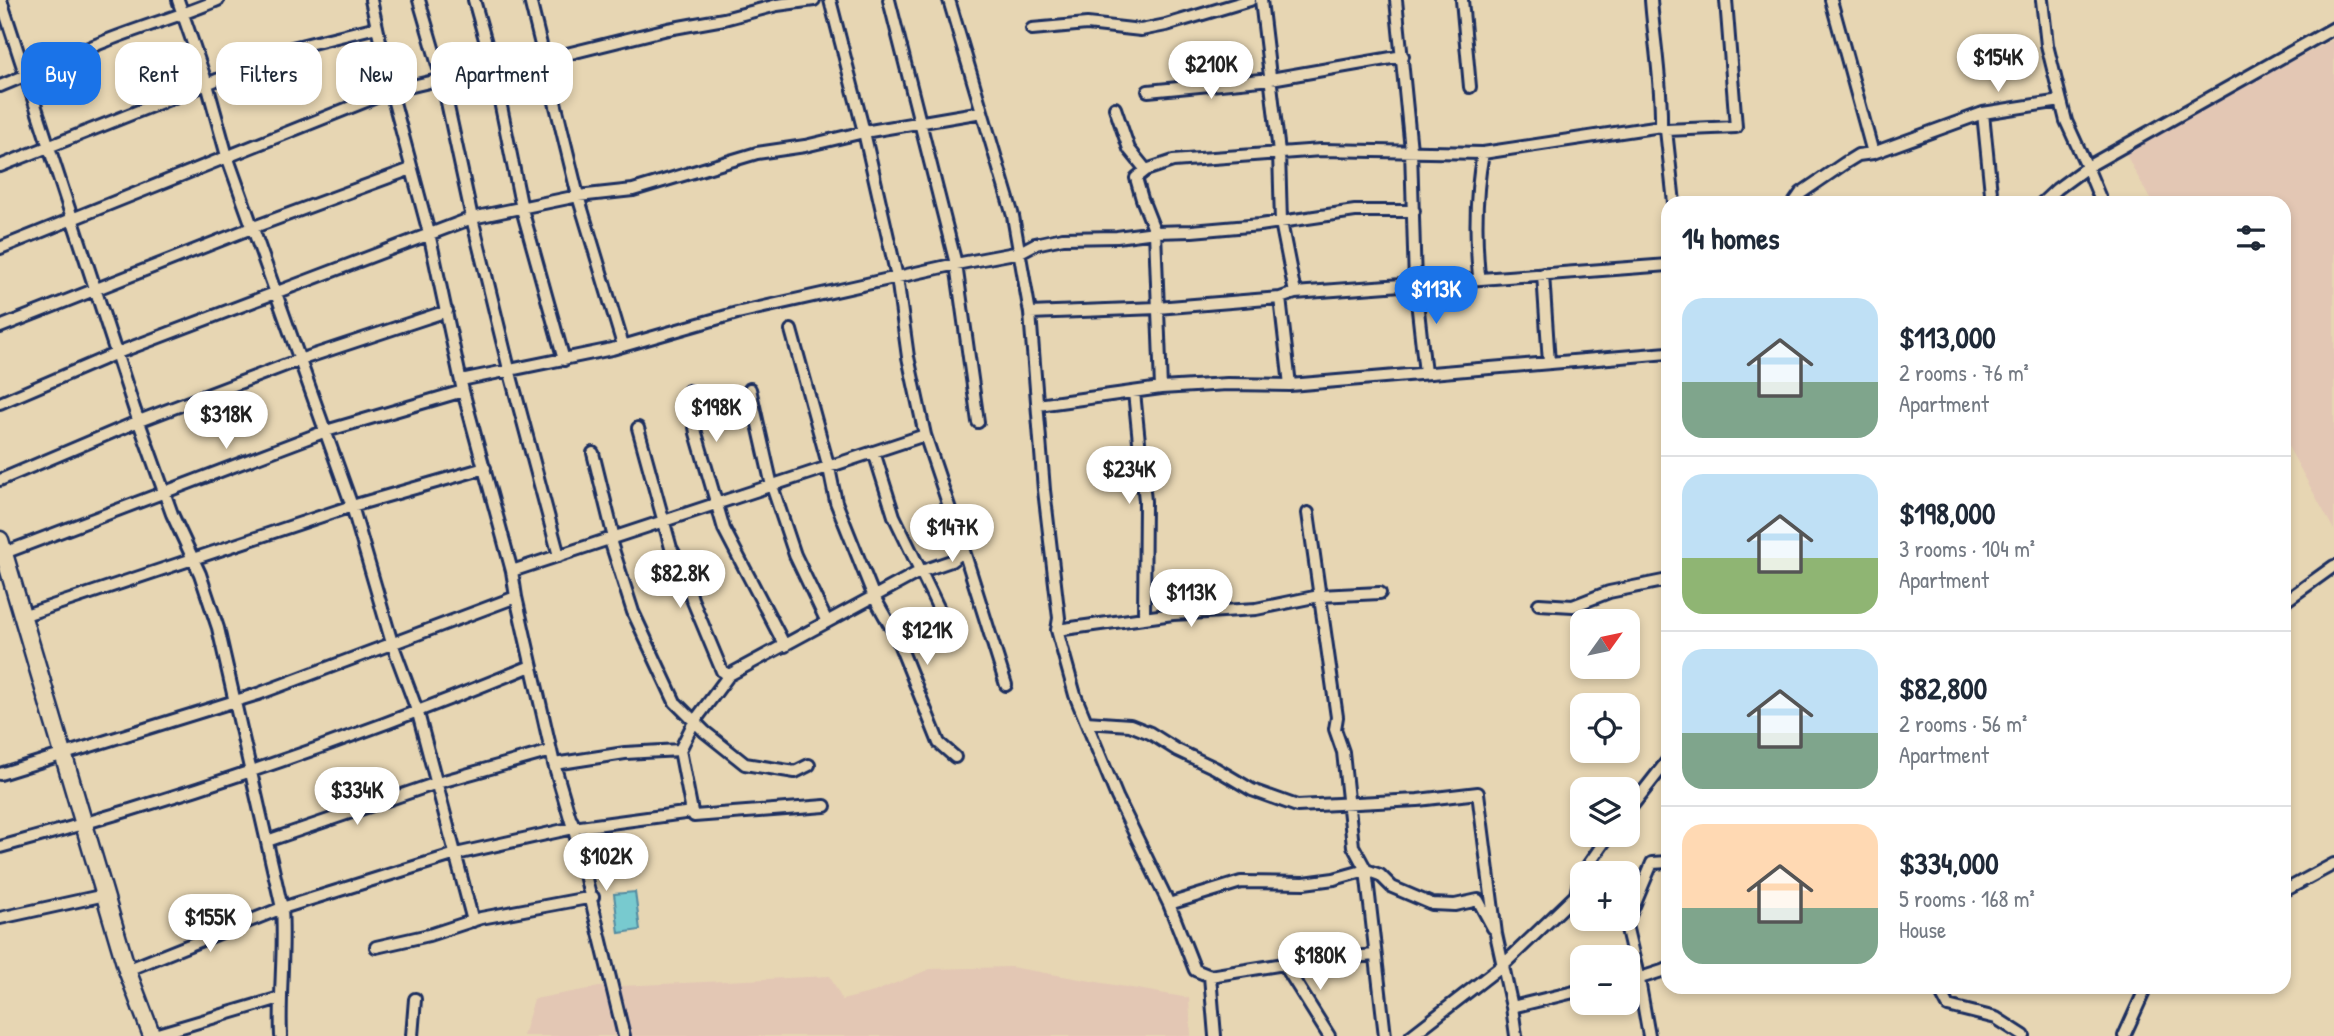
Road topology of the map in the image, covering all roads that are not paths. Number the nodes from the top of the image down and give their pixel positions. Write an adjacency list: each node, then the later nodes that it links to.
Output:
1 (178, 0): 20 (street)
2 (218, 0): 20 (street)
3 (371, 0): 21 (street)
4 (419, 0): 25 (street)
5 (474, 0): 26 (street)
6 (530, 0): 27 (street)
7 (814, 0): 29 (street)
8 (830, 0): 50 (street)
9 (888, 0): 48 (street)
10 (949, 0): 46 (street)
11 (1250, 0): 23 (street)
12 (1261, 0): 33 (street)
13 (1396, 0): 30 (street)
14 (1462, 0): 36 (street)
15 (1651, 0): 49 (street)
16 (1726, 0): 49 (street)
17 (1831, 0): 55 (street)
18 (2042, 0): 38 (street)
19 (2, 1): 31 (street)
20 (183, 15): 28 (street); 34 (street)
21 (377, 27): 24 (street); 34 (street)
22 (2334, 27): 58 (street)
23 (1032, 29)
24 (380, 42)
25 (431, 42)
26 (486, 42)
27 (541, 42)
28 (101, 44)
29 (573, 53)
30 (1403, 56): 33 (street); 52 (street)
31 (21, 64)
32 (21, 78): 35 (street)
33 (1271, 79): 37 (street); 53 (street)
34 (208, 84): 51 (street); 56 (street)
35 (0, 86)
36 (1470, 87)
37 (1149, 91)
38 (2061, 101): 47 (street); 58 (street)
39 (34, 105): 51 (street)
40 (358, 105): 56 (street)
41 (394, 105): 59 (street)
42 (448, 105): 70 (street)
43 (501, 105): 67 (street)
44 (557, 105): 61 (street)
45 (1115, 107): 60 (street)
46 (982, 112): 48 (street); 76 (street)
47 (1983, 113): 55 (street); 64 (street)
48 (921, 121): 50 (street); 77 (street)
49 (1663, 128): 54 (street); 62 (street)
50 (864, 132): 61 (street); 81 (street)
51 (47, 147): 57 (street); 69 (street)
52 (1411, 150): 53 (street); 54 (street); 68 (street)
53 (1279, 152): 60 (street); 71 (street)
54 (1483, 153): 80 (street)
55 (1873, 153): 63 (street)
56 (228, 156): 69 (street); 72 (street)
57 (0, 166)
58 (2087, 167): 65 (street); 66 (street)
59 (411, 169): 72 (street); 74 (street)
60 (1146, 170): 73 (street)
61 (578, 196): 67 (street); 92 (street)
62 (1673, 196)
63 (1799, 196)
64 (1991, 196)
65 (2049, 196)
66 (2099, 196)
67 (522, 209): 70 (street); 96 (street)
68 (1414, 211): 71 (street); 82 (street)
69 (73, 218): 75 (street); 83 (street)
70 (472, 218): 74 (street); 98 (street)
71 (1281, 222): 73 (street); 85 (street)
72 (254, 227): 83 (street); 84 (street)
73 (1155, 232): 76 (street); 87 (street)
74 (429, 233): 84 (street); 88 (street)
75 (0, 248)
76 (1020, 252): 77 (street); 89 (street)
77 (956, 264): 81 (street); 109 (street)
78 (1661, 266): 79 (street)
79 (1543, 274): 82 (street); 97 (street)
80 (1479, 276)
81 (897, 277): 92 (street); 112 (street)
82 (1415, 283): 85 (street); 99 (street)
83 (96, 288): 90 (street); 93 (street)
84 (276, 292): 93 (street); 95 (street)
85 (1295, 293): 86 (street)
86 (1280, 298): 87 (street); 101 (street)
87 (1157, 308): 89 (street); 102 (street)
88 (447, 311): 95 (street); 100 (street)
89 (1030, 313): 107 (street)
90 (0, 327)
91 (791, 330): 116 (street)
92 (623, 345): 96 (street)
93 (117, 353): 106 (street); 108 (street)
94 (1661, 354): 97 (street)
95 (299, 360): 108 (street); 111 (street)
96 (564, 360): 98 (street)
97 (1549, 363): 99 (street)
98 (509, 369): 100 (street); 127 (street)
99 (1425, 373): 101 (street)
100 (462, 385): 111 (street); 115 (street)
101 (1290, 385): 102 (street)
102 (1161, 388): 105 (street)
103 (750, 389): 118 (street)
104 (689, 391): 120 (street)
105 (1134, 392): 107 (street); 139 (street)
106 (0, 403)
107 (1038, 405): 142 (street)
108 (139, 421): 117 (street); 119 (street)
109 (978, 422)
110 (638, 428): 123 (street)
111 (326, 431): 119 (street); 121 (street)
112 (925, 435): 113 (street); 126 (street)
113 (874, 452): 116 (street); 130 (street)
114 (593, 453): 124 (street)
115 (485, 468): 121 (street); 129 (street)
116 (829, 468): 118 (street); 135 (street)
117 (0, 480)
118 (772, 485): 120 (street); 140 (street)
119 (164, 491): 125 (street); 156 (street)
120 (718, 504): 123 (street); 144 (street)
121 (352, 506): 138 (street); 143 (street)
122 (1308, 513): 133 (street)
123 (663, 522): 124 (street); 146 (street)
124 (612, 539): 127 (street); 149 (street)
125 (2, 546): 138 (main road)
126 (964, 551): 130 (street); 147 (street)
127 (559, 556): 129 (street)
128 (2334, 566): 136 (street)
129 (512, 570): 134 (street)
130 (919, 572): 135 (street); 141 (street)
131 (1661, 581): 137 (street)
132 (1380, 593): 133 (street)
133 (1319, 596): 139 (street); 160 (street)
134 (516, 597): 143 (street); 145 (street)
135 (874, 597): 140 (street); 153 (street)
136 (2291, 597)
137 (1539, 604)
138 (22, 616): 163 (main road)
139 (1144, 618): 142 (street)
140 (827, 622): 144 (street)
141 (949, 630)
142 (1057, 630): 150 (street)
143 (392, 643): 148 (street); 157 (street)
144 (785, 646): 146 (street)
145 (531, 666): 148 (street); 152 (street)
146 (729, 675): 149 (street)
147 (1006, 685)
148 (418, 713): 156 (street); 158 (street)
149 (694, 722): 151 (street); 154 (street)
150 (1086, 722): 160 (street); 175 (street)
151 (680, 750): 152 (street); 162 (street)
152 (554, 757): 158 (street); 164 (street); 199 (street)
153 (955, 757)
154 (809, 765)
155 (1661, 769): 159 (street)
156 (250, 771): 163 (street); 165 (street)
157 (0, 774)
158 (437, 783): 165 (street); 167 (street)
159 (1640, 796)
160 (1348, 804): 170 (street); 180 (street)
161 (825, 806): 162 (street)
162 (692, 812): 164 (street)
163 (84, 825): 166 (street); 173 (main road)
164 (573, 828): 167 (street)
165 (267, 841): 177 (street)
166 (0, 847)
167 (456, 854): 177 (street); 179 (street)
168 (1661, 862): 171 (street)
169 (2334, 864): 172 (street)
170 (1366, 870): 175 (street); 180 (street); 182 (street)
171 (1640, 885)
172 (2291, 887)
173 (105, 895): 178 (street); 185 (main road)
174 (593, 897): 179 (street)
175 (1169, 905): 187 (street)
176 (1570, 905): 184 (street)
177 (282, 908): 185 (street); 193 (street)
178 (0, 918)
179 (473, 921): 181 (street)
180 (1496, 934): 184 (street)
181 (376, 947)
182 (1374, 955): 183 (street); 202 (street)
183 (1284, 964): 187 (street); 201 (street)
184 (1504, 964): 195 (street); 203 (street)
185 (127, 970): 196 (main road)
186 (1661, 972): 188 (street)
187 (1210, 976): 200 (street)
188 (1640, 980)
189 (1640, 986): 205 (street)
190 (1570, 993): 195 (street)
191 (1942, 994): 206 (street)
192 (2143, 994): 207 (street)
193 (280, 998): 196 (street); 197 (street)
194 (415, 999): 198 (street)
195 (1512, 1007): 204 (street)
196 (151, 1036)
197 (281, 1036)
198 (412, 1036)
199 (624, 1036)
200 (1215, 1036)
201 (1329, 1036)
202 (1385, 1036)
203 (1411, 1036)
204 (1516, 1036)
205 (1649, 1036)
206 (2024, 1036)
207 (2124, 1036)

